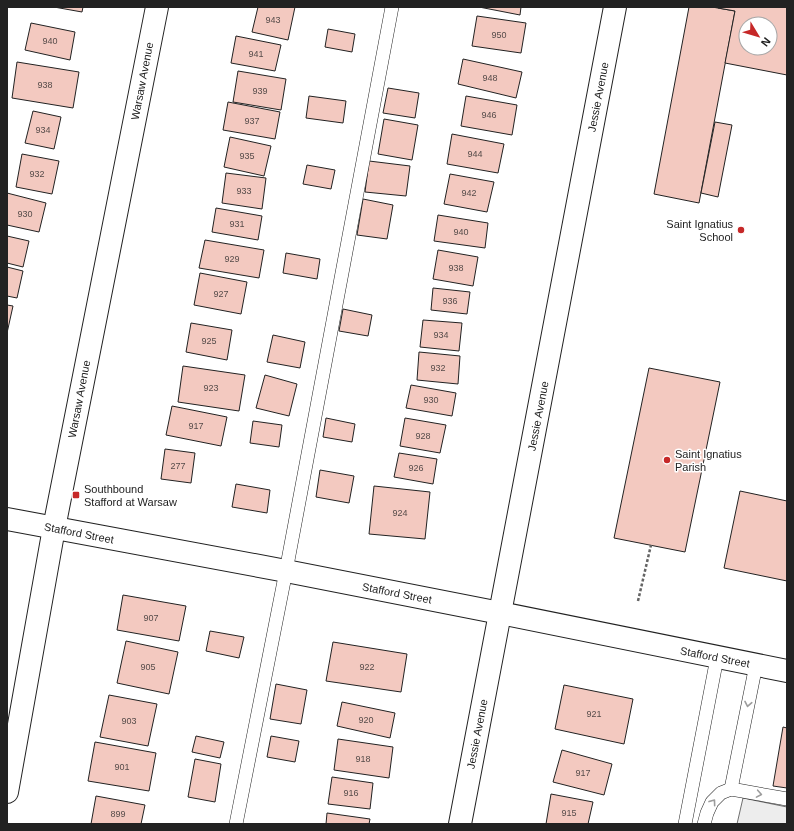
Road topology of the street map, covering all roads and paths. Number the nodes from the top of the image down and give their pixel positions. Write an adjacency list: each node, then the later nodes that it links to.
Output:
1 (157, 7): 5 (street, Warsaw Avenue)
2 (392, 7): 7 (lane)
3 (615, 7): 9 (street, Jessie Avenue)
4 (7, 519): 5 (street, Stafford Street)
5 (54, 528): 7 (street, Stafford Street); 14 (street, Warsaw Avenue)
6 (651, 545): 8 (path)
7 (286, 571): 9 (street, Stafford Street); 16 (lane)
8 (638, 601)
9 (500, 613): 10 (street, Stafford Street); 17 (street, Jessie Avenue)
10 (717, 658): 11 (street, Stafford Street); 18 (lane)
11 (756, 665): 12 (street, Stafford Street); 13 (lane, one-way to 13)
12 (787, 672)
13 (731, 789): 15 (lane, one-way to 15); 19 (lane, one-way to 13)
14 (7, 792)
15 (787, 799)
16 (236, 824)
17 (460, 824)
18 (685, 824)
19 (704, 824)

